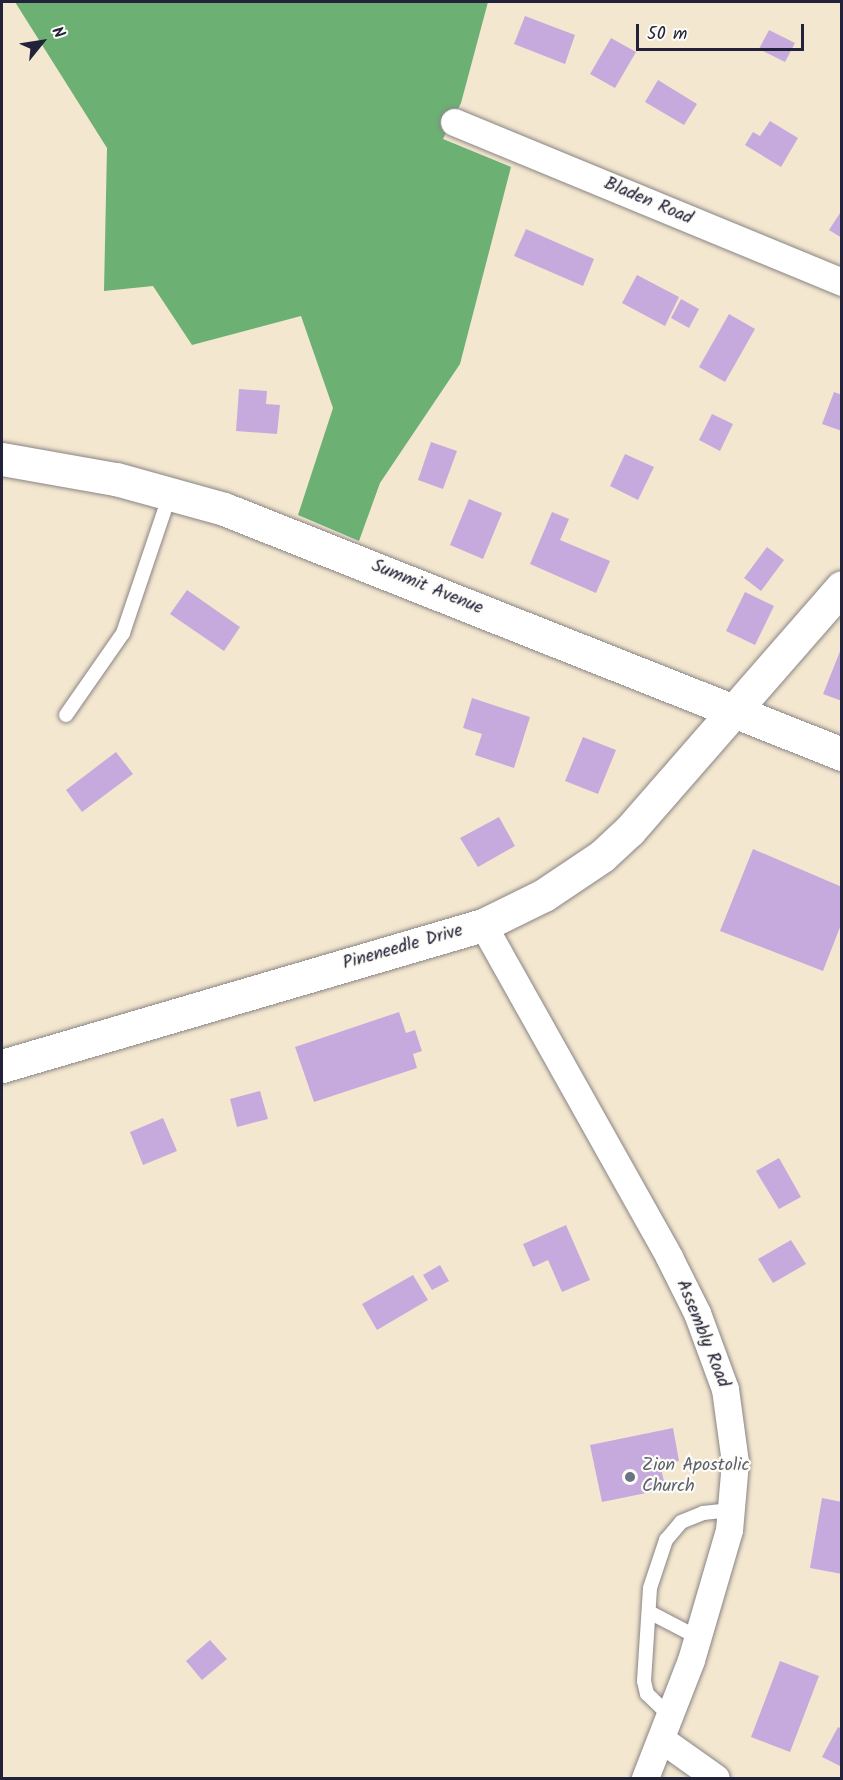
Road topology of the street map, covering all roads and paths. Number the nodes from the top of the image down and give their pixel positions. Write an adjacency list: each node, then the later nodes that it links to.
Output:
1 (454, 122): 2 (street, Bladen Road)
2 (842, 282)
3 (2, 459): 4 (main road, Summit Avenue)
4 (170, 494): 6 (main road, Summit Avenue); 7 (lane)
5 (842, 587): 6 (main road, Pineneedle Drive)
6 (734, 711): 8 (main road, Summit Avenue); 9 (main road, Pineneedle Drive)
7 (66, 715)
8 (842, 754)
9 (483, 925): 10 (main road, Pineneedle Drive); 11 (street, Assembly Road)
10 (2, 1066)
11 (731, 1510): 12 (lane); 13 (street, Assembly Road)
12 (649, 1612): 13 (lane); 14 (lane)
13 (699, 1638): 14 (street, Assembly Road)
14 (665, 1727): 15 (street, Assembly Road); 16 (street)
15 (645, 1779)
16 (716, 1779)

